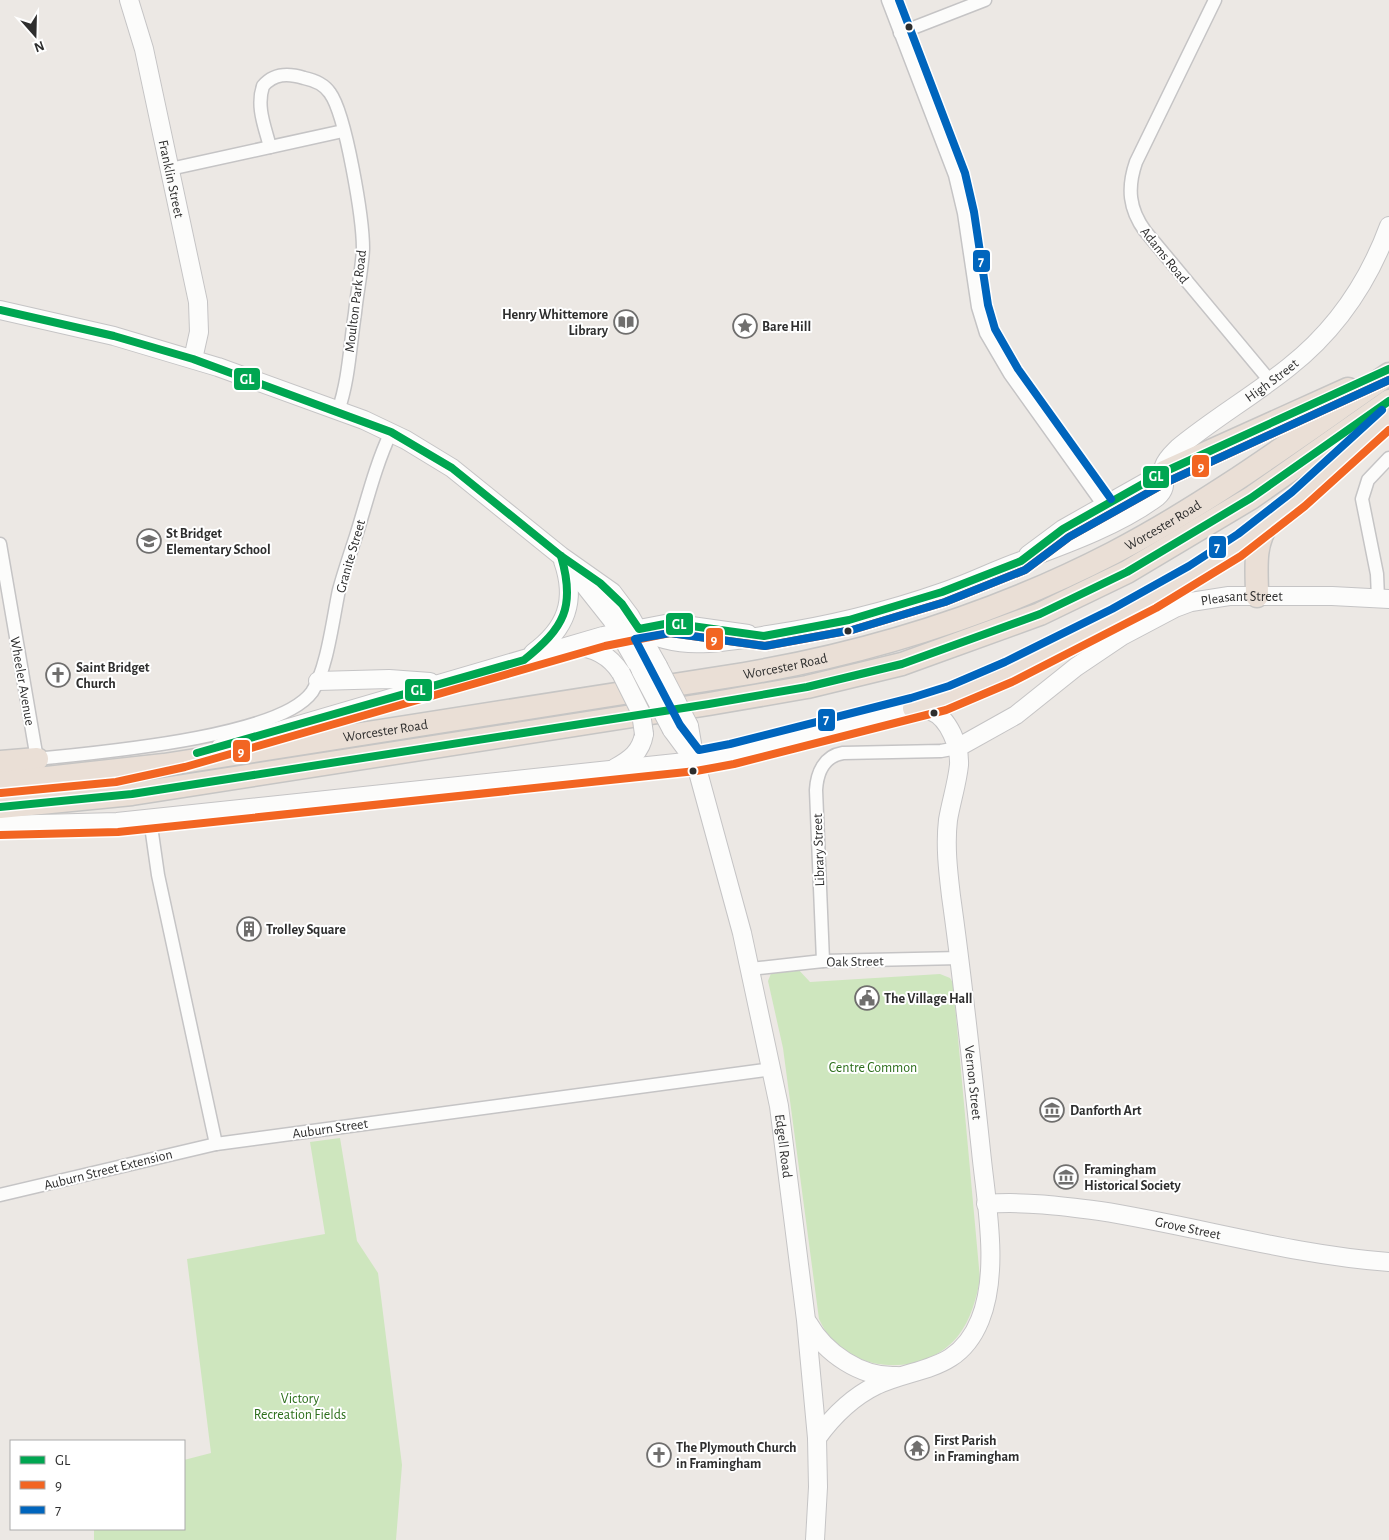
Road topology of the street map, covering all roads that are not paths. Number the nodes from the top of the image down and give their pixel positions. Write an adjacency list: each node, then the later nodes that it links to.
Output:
1 (129, 0): 8 (main road, Franklin Street)
2 (888, 0): 5 (street)
3 (985, 0): 5 (street)
4 (1215, 0): 14 (street, Adams Road)
5 (900, 33): 21 (street)
6 (343, 131): 7 (street); 7 (street, Moulton Park Road); 16 (street, Moulton Park Road)
7 (270, 147): 8 (street)
8 (170, 169): 11 (main road, Franklin Street)
9 (1389, 226): 14 (main road, High Street)
10 (0, 310): 11 (main road)
11 (193, 359): 16 (main road)
12 (1389, 369): 20 (highway)
13 (1389, 374): 42 (highway, Worcester Road)
14 (1270, 381): 20 (main road, High Street)
15 (1389, 401): 44 (highway, Worcester Road)
16 (338, 410): 18 (main road)
17 (1389, 417): 23 (highway)
18 (391, 432): 25 (main road); 34 (street, Granite Street)
19 (1389, 458): 28 (street)
20 (1164, 472): 21 (main road, High Street); 22 (main road, High Street)
21 (1103, 505): 22 (street); 26 (main road, High Street)
22 (1115, 521): 26 (main road, High Street)
23 (1267, 525): 27 (highway); 35 (highway)
24 (0, 544): 38 (street, Wheeler Avenue)
25 (561, 556): 29 (main road, Edgell Road); 30 (main road, Edgell Road); 32 (main road)
26 (1021, 561): 29 (main road, High Street)
27 (1257, 596): 28 (main road, Pleasant Street); 37 (main road, Pleasant Street)
28 (1383, 599)
29 (639, 629): 30 (main road, Worcester Road); 36 (main road, Edgell Road, bridge)
30 (620, 632): 31 (main road, Worcester Road); 36 (main road, Edgell Road, bridge)
31 (565, 647): 32 (main road, Worcester Road); 41 (main road, bridge)
32 (524, 660): 33 (main road, Worcester Road)
33 (452, 680): 34 (main road); 42 (main road, Worcester Road)
34 (318, 681): 38 (street)
35 (914, 708): 37 (main road); 39 (main road)
36 (680, 728): 39 (main road, Edgell Road)
37 (957, 748): 47 (main road, Vernon Street); 48 (street, Library Street)
38 (37, 759): 40 (highway)
39 (695, 761): 41 (main road); 49 (main road, Edgell Road)
40 (0, 762)
41 (612, 769): 45 (main road)
42 (115, 772): 43 (highway, Worcester Road)
43 (0, 784)
44 (0, 807)
45 (150, 819): 46 (main road); 51 (street)
46 (0, 825)
47 (960, 958): 48 (street, Oak Street); 53 (main road, Vernon Street)
48 (823, 961): 49 (street, Oak Street)
49 (750, 970): 50 (main road, Edgell Road)
50 (772, 1070): 51 (street, Auburn Street); 55 (main road, Edgell Road)
51 (216, 1144): 52 (street, Auburn Street Extension)
52 (0, 1195)
53 (986, 1204): 54 (main road, Grove Street); 56 (main road, Vernon Street)
54 (1389, 1262)
55 (806, 1320): 56 (main road, Vernon Street); 57 (main road, Edgell Road)
56 (906, 1376): 57 (main road, Vernon Street)
57 (817, 1438): 58 (main road, Edgell Road)
58 (815, 1540)

